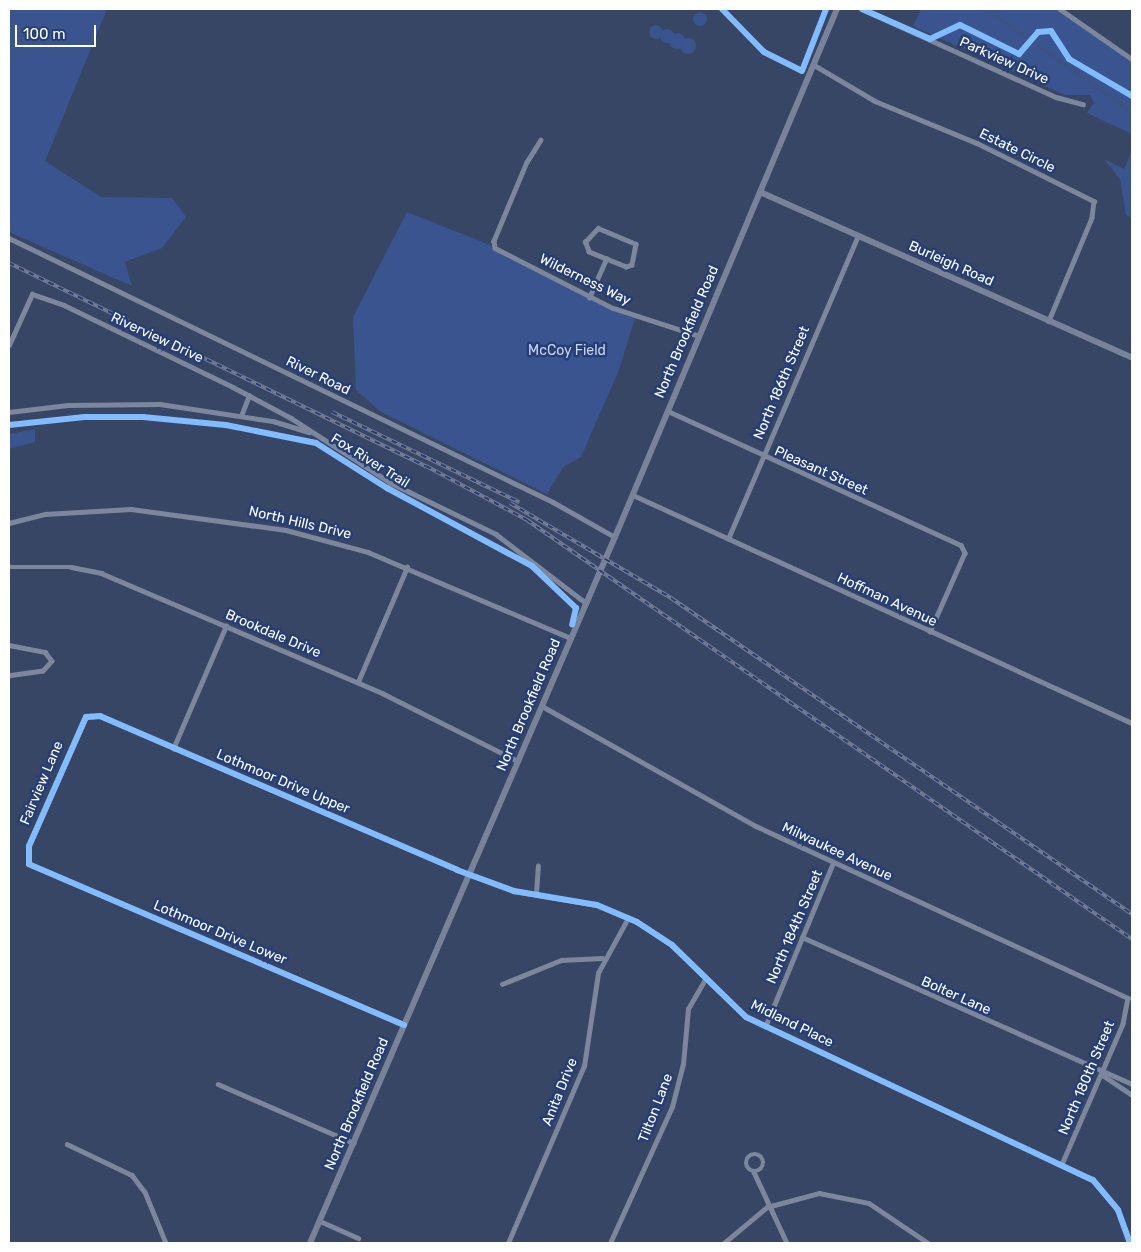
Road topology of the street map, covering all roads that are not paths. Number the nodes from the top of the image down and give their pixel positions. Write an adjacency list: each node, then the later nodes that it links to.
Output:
1 (837, 9): 5 (street, North Brookfield Road)
2 (862, 9): 6 (street, Parkview Drive)
3 (1060, 9): 4 (street)
4 (1132, 59)
5 (814, 65): 8 (street, North Brookfield Road); 13 (street, Estate Circle)
6 (1083, 104)
7 (541, 140): 12 (street, Wilderness Way)
8 (760, 192): 9 (street, Burleigh Road); 14 (street, North Brookfield Road)
9 (858, 236): 13 (street, Burleigh Road); 22 (street, North 186th Street)
10 (9, 238): 25 (street, River Road)
11 (606, 259): 11 (street); 12 (street)
12 (589, 298): 14 (street, Wilderness Way)
13 (1048, 321): 16 (street, Burleigh Road)
14 (699, 336): 18 (street, North Brookfield Road)
15 (9, 345): 17 (street, Riverview Drive)
16 (1132, 358)
17 (249, 395): 20 (street); 21 (street, Riverview Drive)
18 (668, 411): 22 (street, Pleasant Street); 23 (street, North Brookfield Road)
19 (9, 412): 20 (street, Riverview Drive)
20 (241, 416): 21 (street, Riverview Drive)
21 (318, 436): 29 (street, Riverview Drive)
22 (762, 457): 26 (street, North 186th Street); 31 (street, Pleasant Street)
23 (633, 495): 25 (street, North Brookfield Road); 26 (street, Hoffman Avenue)
24 (9, 523): 28 (street, North Hills Drive)
25 (616, 537): 29 (street, North Brookfield Road)
26 (728, 539): 31 (street, Hoffman Avenue)
27 (9, 567): 30 (street, Brookdale Drive)
28 (407, 567): 32 (street, North Hills Drive); 35 (street)
29 (586, 603): 32 (street, North Brookfield Road)
30 (226, 626): 35 (street, Brookdale Drive); 39 (street)
31 (930, 632): 38 (street, Hoffman Avenue)
32 (571, 638): 36 (street, North Brookfield Road)
33 (9, 645): 34 (street)
34 (9, 676)
35 (358, 682): 40 (street, Brookdale Drive)
36 (542, 706): 40 (street, North Brookfield Road); 42 (street, Milwaukee Avenue)
37 (86, 717): 39 (street, Lothmoor Drive Upper); 41 (street, Fairview Lane)
38 (1132, 723)
39 (173, 748): 44 (street, Lothmoor Drive Upper)
40 (518, 761): 44 (street, North Brookfield Road)
41 (27, 862): 52 (street, Lothmoor Drive Lower)
42 (833, 863): 47 (street, North 184th Street); 51 (street, Milwaukee Avenue)
43 (538, 866): 45 (street)
44 (470, 874): 45 (street, Midland Place); 52 (street, North Brookfield Road)
45 (536, 893): 46 (street, Midland Place)
46 (628, 918): 48 (street, Anita Drive); 49 (street, Midland Place)
47 (802, 937): 53 (street, North 184th Street); 54 (street, Bolter Lane)
48 (602, 958): 50 (street); 68 (street, Anita Drive)
49 (706, 978): 53 (street, Midland Place); 69 (street, Tilton Lane)
50 (502, 984)
51 (1130, 1003): 54 (street, North 180th Street)
52 (404, 1026): 58 (street, North Brookfield Road)
53 (765, 1027): 60 (street, Midland Place)
54 (1102, 1074): 56 (street, Bolter Lane); 57 (street, Bolter Lane); 60 (street, North 180th Street)
55 (218, 1084): 58 (street)
56 (1132, 1084)
57 (1132, 1095)
58 (354, 1143): 63 (street, North Brookfield Road)
59 (67, 1144): 66 (street)
60 (1063, 1162): 64 (street, Midland Place)
61 (754, 1172): 62 (street)
62 (767, 1207): 70 (street); 71 (street); 72 (street)
63 (320, 1221): 65 (street); 67 (street, North Brookfield Road)
64 (1130, 1231): 73 (street)
65 (358, 1238)
66 (166, 1243)
67 (310, 1243)
68 (508, 1243)
69 (610, 1243)
70 (724, 1243)
71 (787, 1243)
72 (928, 1243)
73 (1130, 1243)

